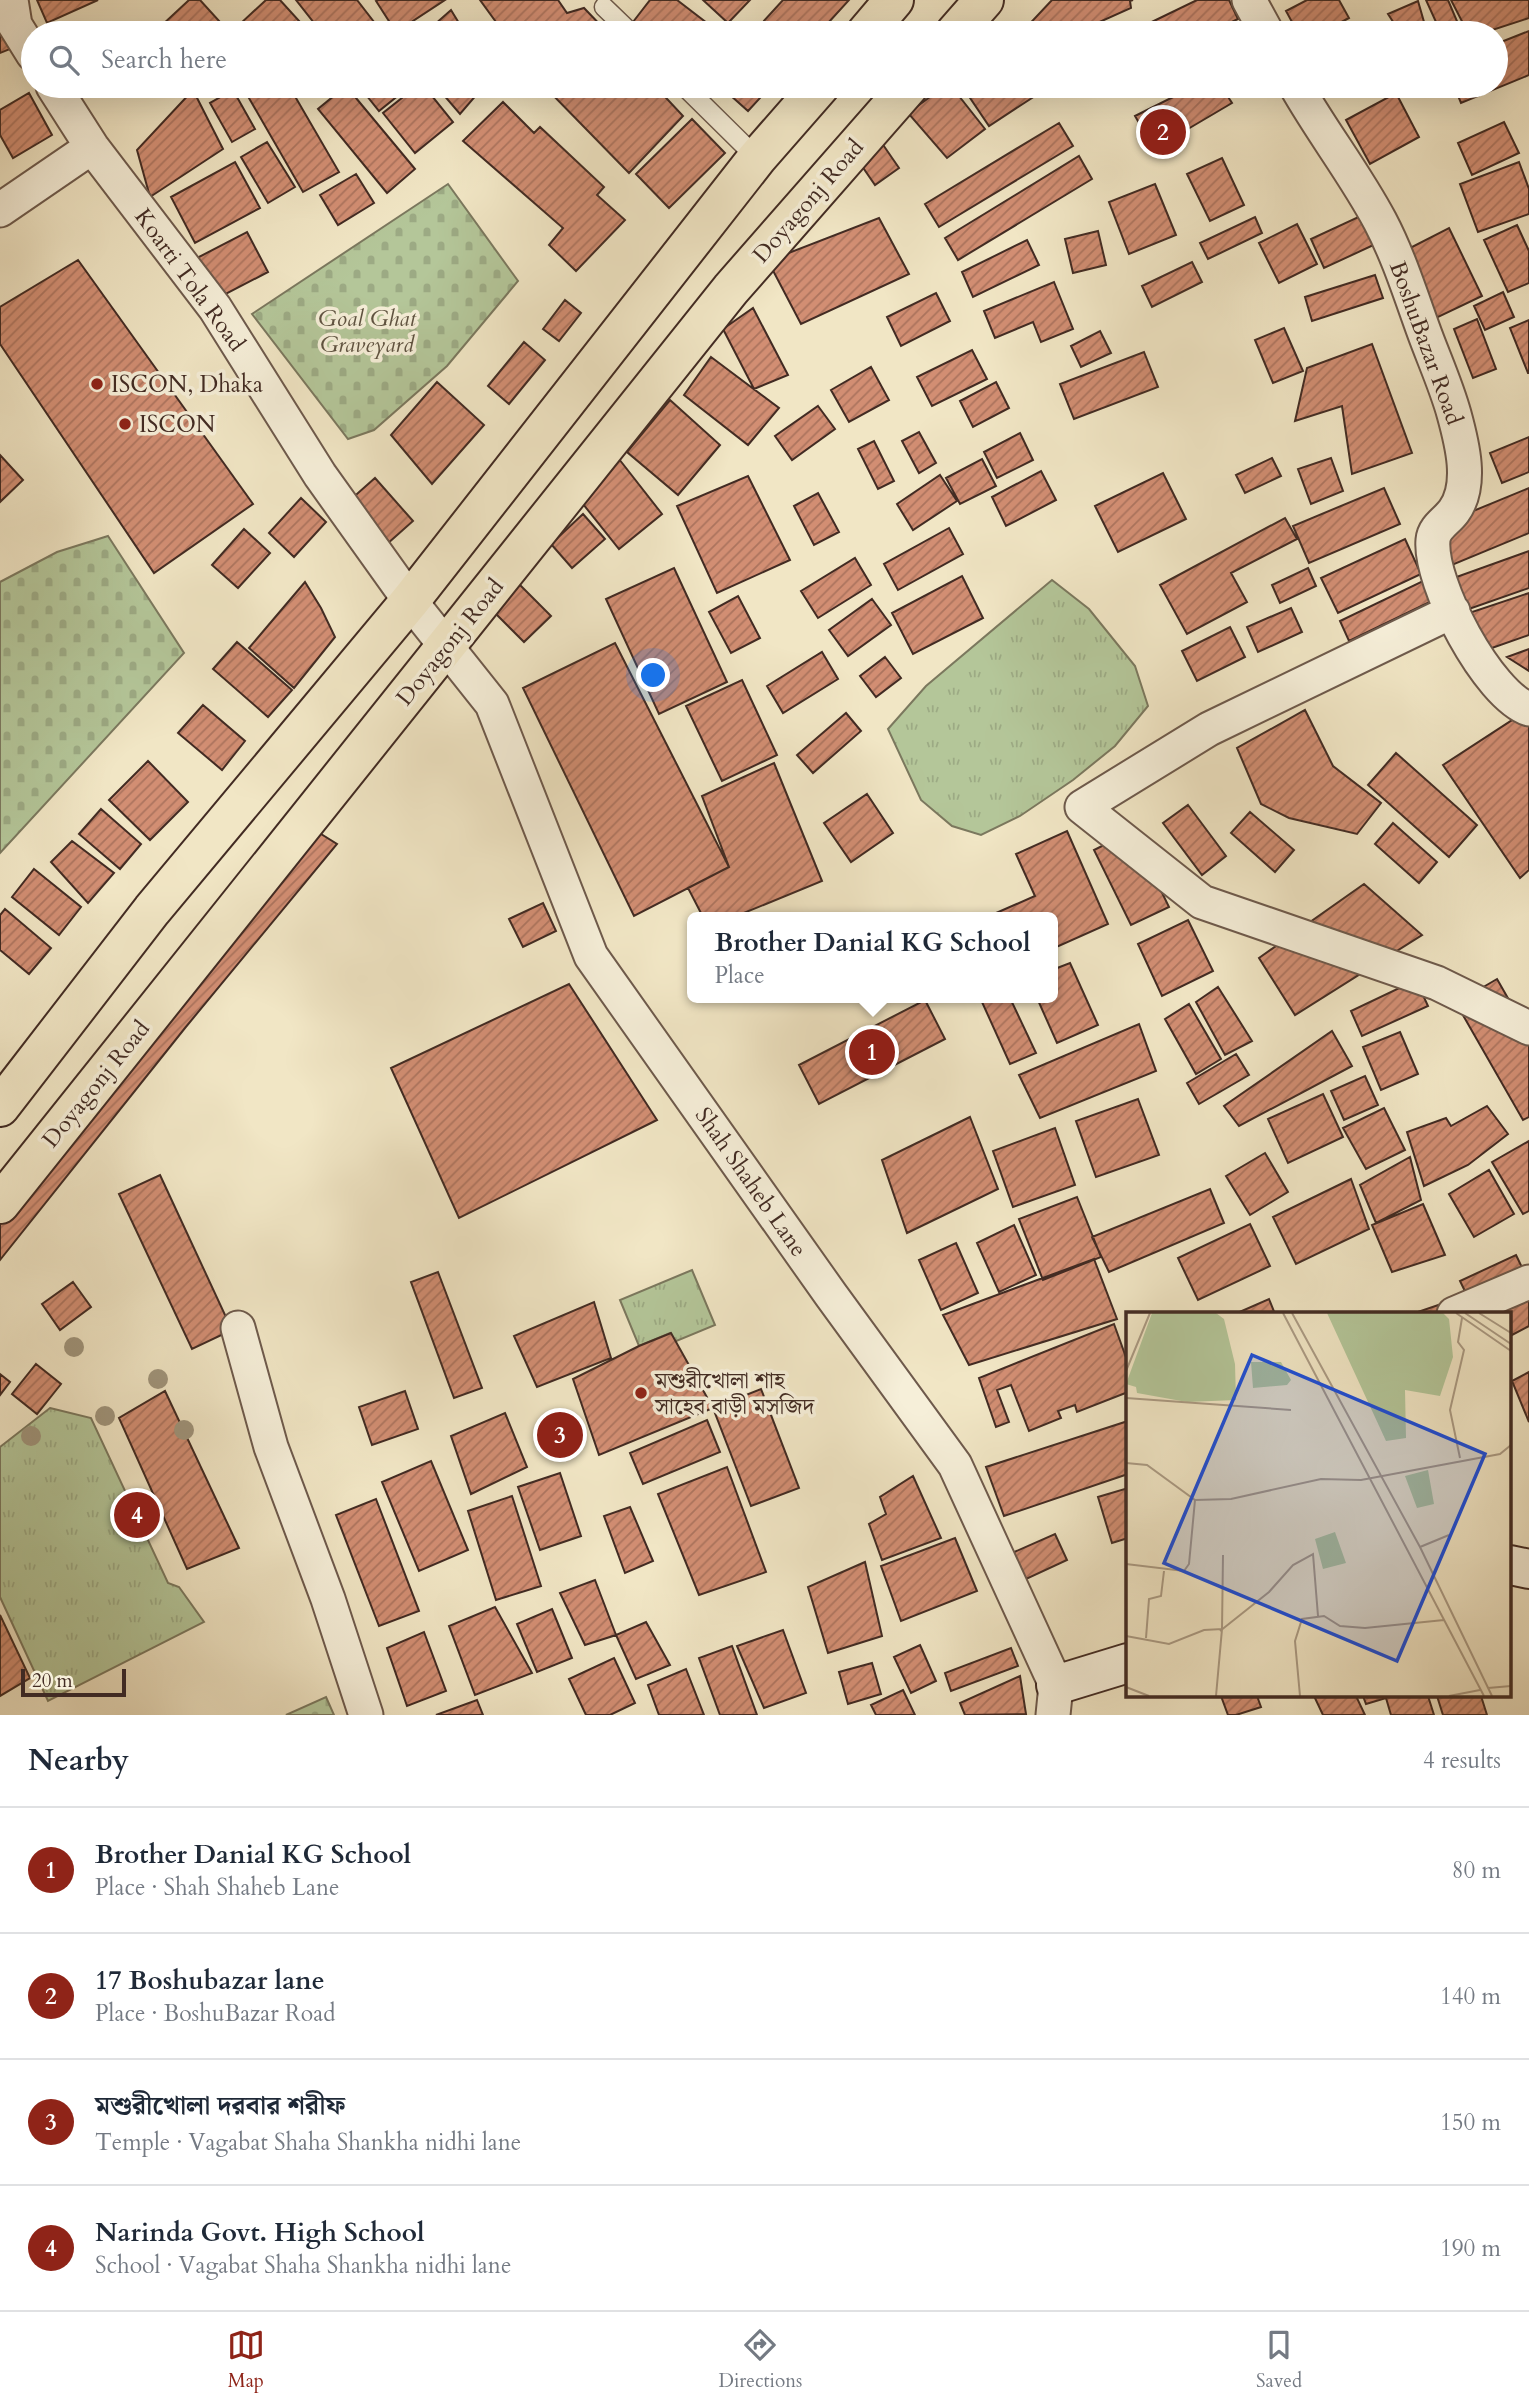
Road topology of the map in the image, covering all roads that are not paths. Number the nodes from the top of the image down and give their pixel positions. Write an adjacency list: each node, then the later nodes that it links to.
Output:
1 (10, 0): 10 (street)
2 (894, 0): 7 (main road)
3 (984, 0): 8 (main road)
4 (1249, 0): 9 (street)
5 (604, 7): 6 (lane)
6 (619, 21)
7 (876, 21)
8 (966, 21)
9 (1260, 21)
10 (21, 35)
11 (61, 98): 16 (street, Koarti Tola Road)
12 (696, 98): 17 (lane)
13 (810, 98): 17 (main road)
14 (898, 98): 21 (main road, Doyagonj Road)
15 (1303, 98): 20 (street, BoshuBazar Road)
16 (92, 147): 18 (street); 19 (street, Koarti Tola Road)
17 (757, 158): 19 (main road)
18 (0, 210)
19 (410, 601): 21 (street, Koarti Tola Road); 24 (main road)
20 (1453, 611): 22 (street, BoshuBazar Road); 23 (street)
21 (446, 647): 25 (main road, Doyagonj Road); 30 (street, Shah Shaheb Lane)
22 (1529, 709)
23 (1529, 1028)
24 (0, 1107)
25 (0, 1204)
26 (1529, 1282): 27 (street)
27 (1459, 1312)
28 (238, 1328): 31 (street)
29 (1126, 1664): 30 (street)
30 (1054, 1700)
31 (366, 1715)

